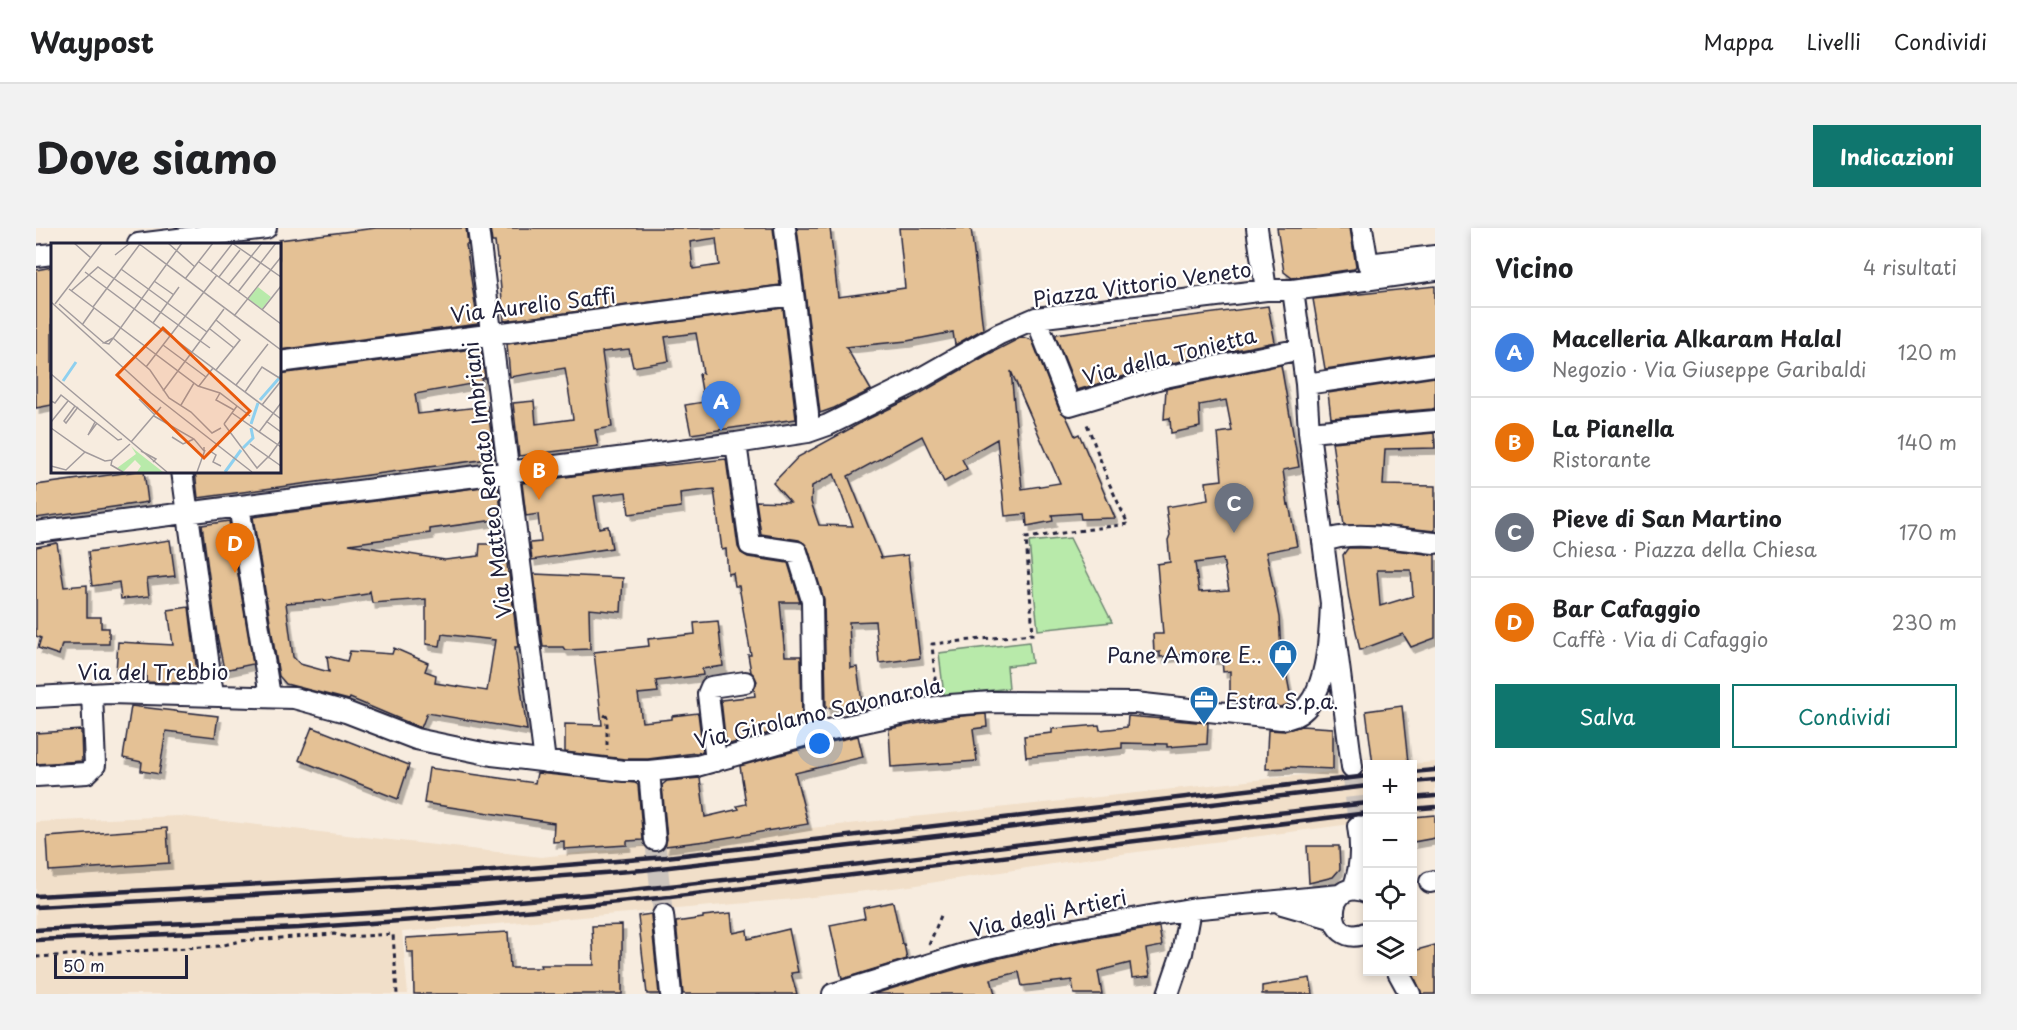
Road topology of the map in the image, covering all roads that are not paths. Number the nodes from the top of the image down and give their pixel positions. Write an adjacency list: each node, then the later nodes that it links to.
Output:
1 (266, 228): 6 (street)
2 (478, 228): 15 (street, Via Matteo Renato Imbriani)
3 (784, 228): 13 (street)
4 (1257, 228): 12 (street, Piazza Vittorio Veneto)
5 (1362, 228): 9 (street)
6 (149, 240)
7 (51, 254): 8 (street)
8 (36, 256)
9 (1435, 256)
10 (1435, 270): 11 (street)
11 (1293, 290): 12 (street); 16 (street)
12 (1266, 291): 14 (street, Piazza Vittorio Veneto)
13 (793, 296): 15 (street, Via Aurelio Saffi); 21 (street)
14 (1036, 318): 16 (street, Via della Tonietta); 21 (street, Piazza Vittorio Veneto)
15 (492, 334): 17 (street, Via Aurelio Saffi); 24 (street, Via Matteo Renato Imbriani)
16 (1301, 349): 19 (street)
17 (280, 362)
18 (1435, 365): 19 (street)
19 (1306, 384): 22 (street)
20 (1435, 421): 22 (street)
21 (808, 432): 23 (street, Piazza Vittorio Veneto)
22 (1309, 432): 29 (street)
23 (736, 443): 24 (street, Piazza Vittorio Veneto); 37 (street)
24 (508, 471): 26 (street, Piazza Vittorio Veneto); 39 (street, Via Matteo Renato Imbriani)
25 (182, 472): 27 (street)
26 (239, 506): 27 (street, Piazza Vittorio Veneto); 35 (street)
27 (187, 513): 28 (street, Piazza Vittorio Veneto); 34 (street)
28 (36, 532)
29 (1323, 542): 30 (street); 31 (street)
30 (1435, 543)
31 (1331, 601): 37 (street, Via Girolamo Savonarola); 40 (street)
32 (745, 682): 38 (street)
33 (92, 694): 34 (street, Via del Trebbio); 36 (street, Via del Trebbio); 42 (street)
34 (213, 695): 35 (street, Via del Trebbio)
35 (270, 696): 39 (street, Via Girolamo Savonarola)
36 (36, 697)
37 (814, 734): 38 (street, Via Girolamo Savonarola)
38 (716, 760): 41 (street, Via Girolamo Savonarola)
39 (545, 762): 41 (street, Via Girolamo Savonarola)
40 (1352, 767)
41 (649, 771): 44 (street)
42 (36, 776)
43 (1358, 826): 45 (street)
44 (655, 840)
45 (1354, 892): 46 (street, Via degli Artieri); 49 (street)
46 (1277, 902): 47 (street, Via degli Artieri); 49 (street, Via degli Artieri)
47 (1190, 909): 53 (street, Via degli Artieri); 54 (street)
48 (663, 915): 52 (street)
49 (1334, 919): 50 (street, Via degli Artieri)
50 (1363, 933)
51 (1400, 976): 55 (street)
52 (671, 994)
53 (833, 994)
54 (1168, 994)
55 (1410, 994)

